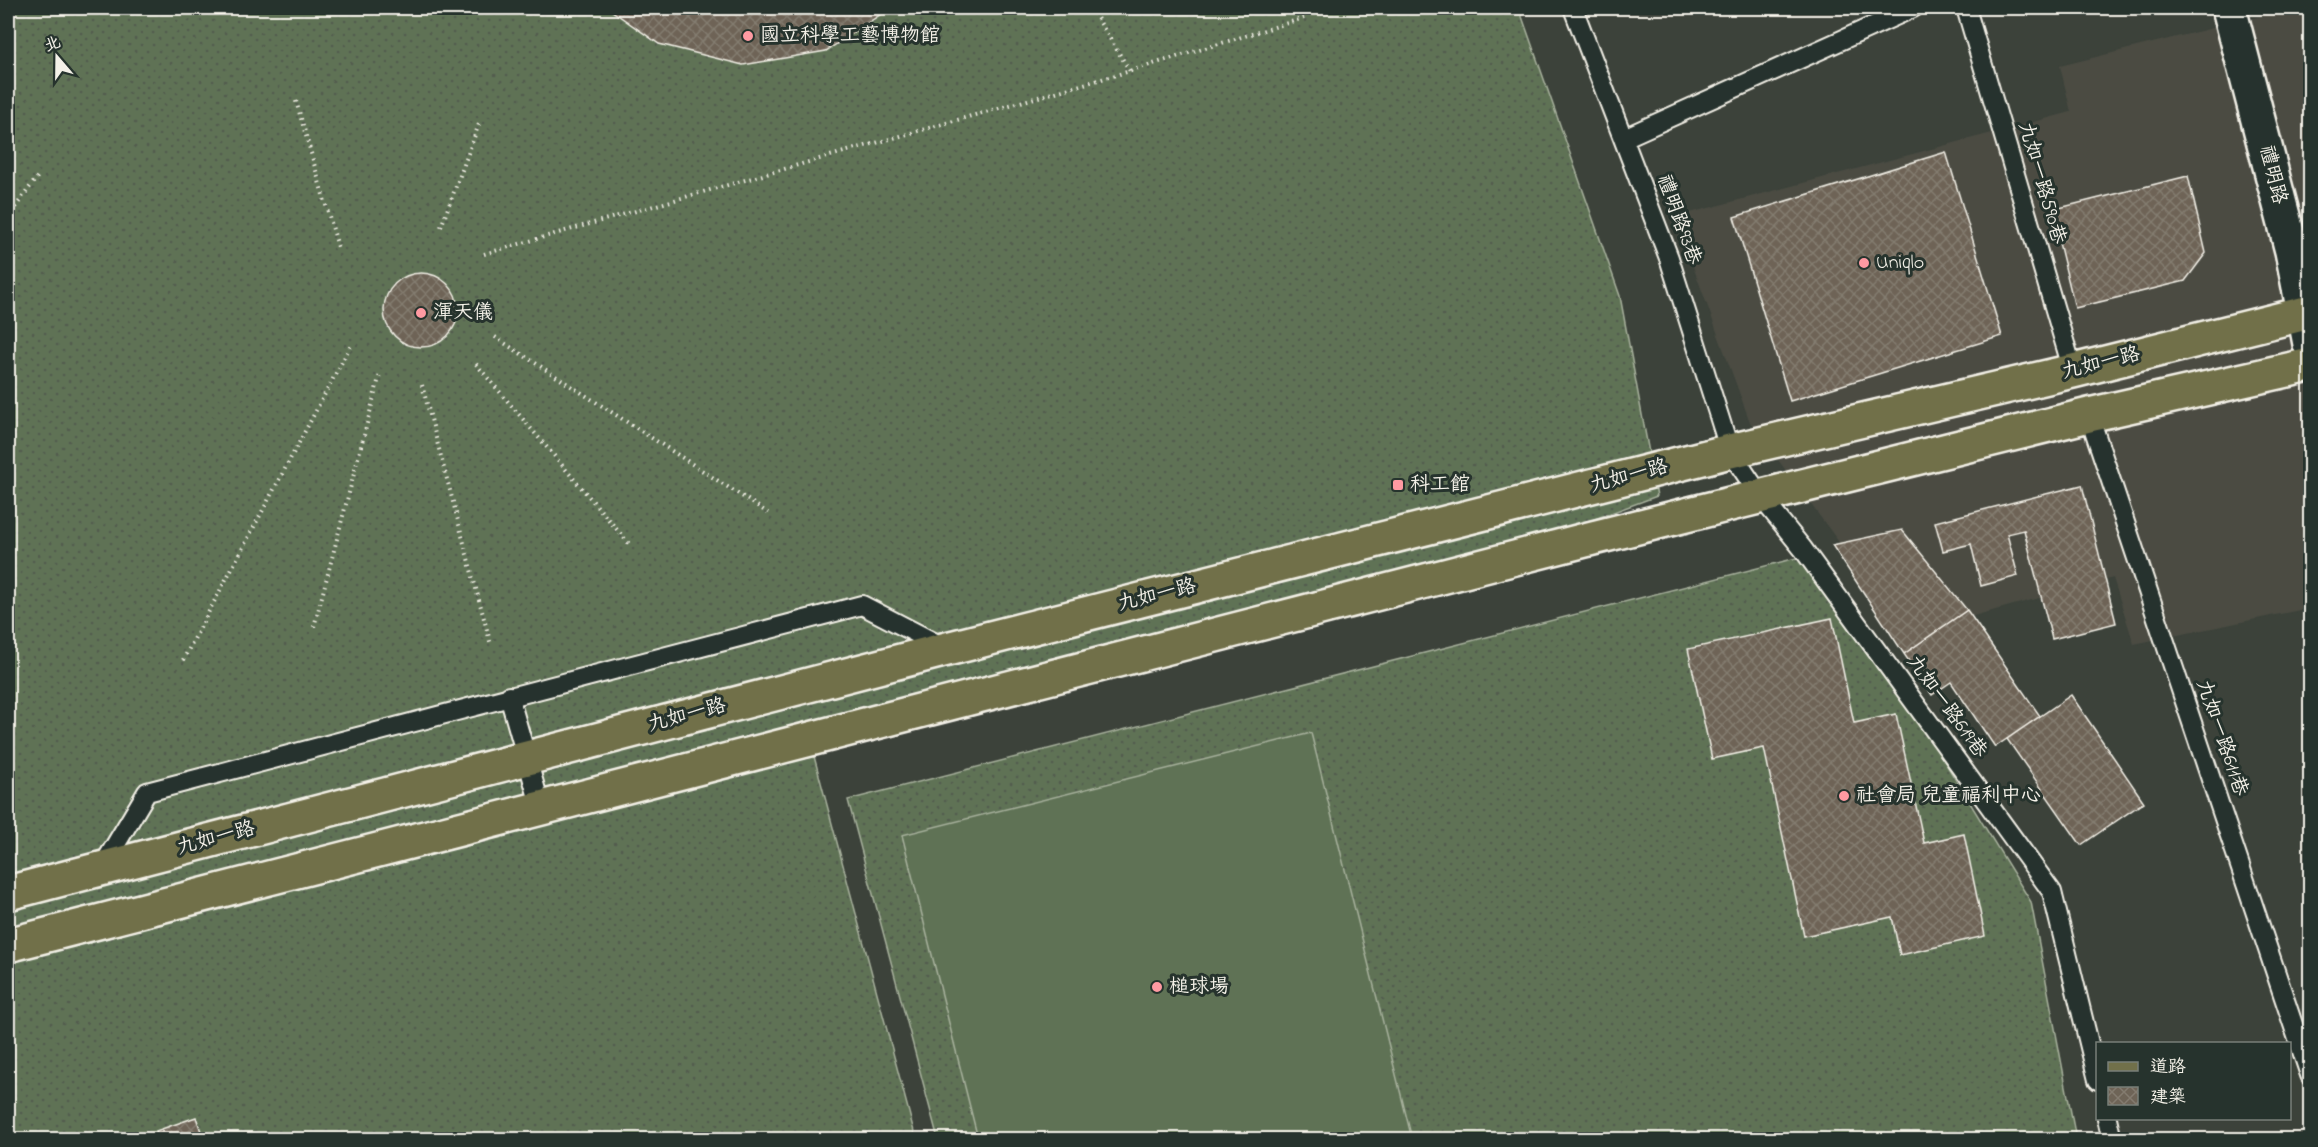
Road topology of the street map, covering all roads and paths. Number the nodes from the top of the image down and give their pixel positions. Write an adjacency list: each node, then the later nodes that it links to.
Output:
1 (1091, 8): 7 (path)
2 (1573, 8): 10 (lane, 禮明路93巷)
3 (1913, 8): 10 (lane)
4 (1966, 8): 21 (lane, 九如一路590巷)
5 (2229, 8): 16 (street, 禮明路)
6 (1304, 18): 7 (path)
7 (1130, 71): 15 (path)
8 (296, 101): 14 (path)
9 (480, 124): 13 (path)
10 (1624, 138): 25 (lane, 禮明路93巷)
11 (38, 176): 12 (path)
12 (8, 218)
13 (441, 227)
14 (338, 247)
15 (484, 254)
16 (2308, 323): 21 (main road, 九如一路)
17 (495, 337): 27 (path)
18 (351, 345): 32 (path)
19 (476, 364): 28 (path)
20 (2310, 365): 24 (main road)
21 (2073, 371): 25 (main road, 九如一路)
22 (380, 374): 29 (path)
23 (422, 385): 30 (path)
24 (2089, 415): 26 (main road); 39 (lane, 九如一路611巷)
25 (1730, 451): 26 (lane, 九如一路619巷); 31 (main road, 九如一路)
26 (1761, 497): 35 (main road); 40 (lane, 九如一路619巷)
27 (768, 513)
28 (631, 546)
29 (314, 627)
30 (491, 645)
31 (947, 649): 33 (lane); 34 (main road, 九如一路)
32 (183, 660)
33 (509, 696): 34 (lane); 36 (lane)
34 (526, 758): 35 (lane); 36 (main road, 九如一路)
35 (541, 808): 38 (main road)
36 (101, 869): 37 (main road, 九如一路)
37 (8, 893)
38 (8, 945)
39 (2310, 1075)
40 (2096, 1076)
41 (2107, 1120): 42 (lane)
42 (2112, 1140)

